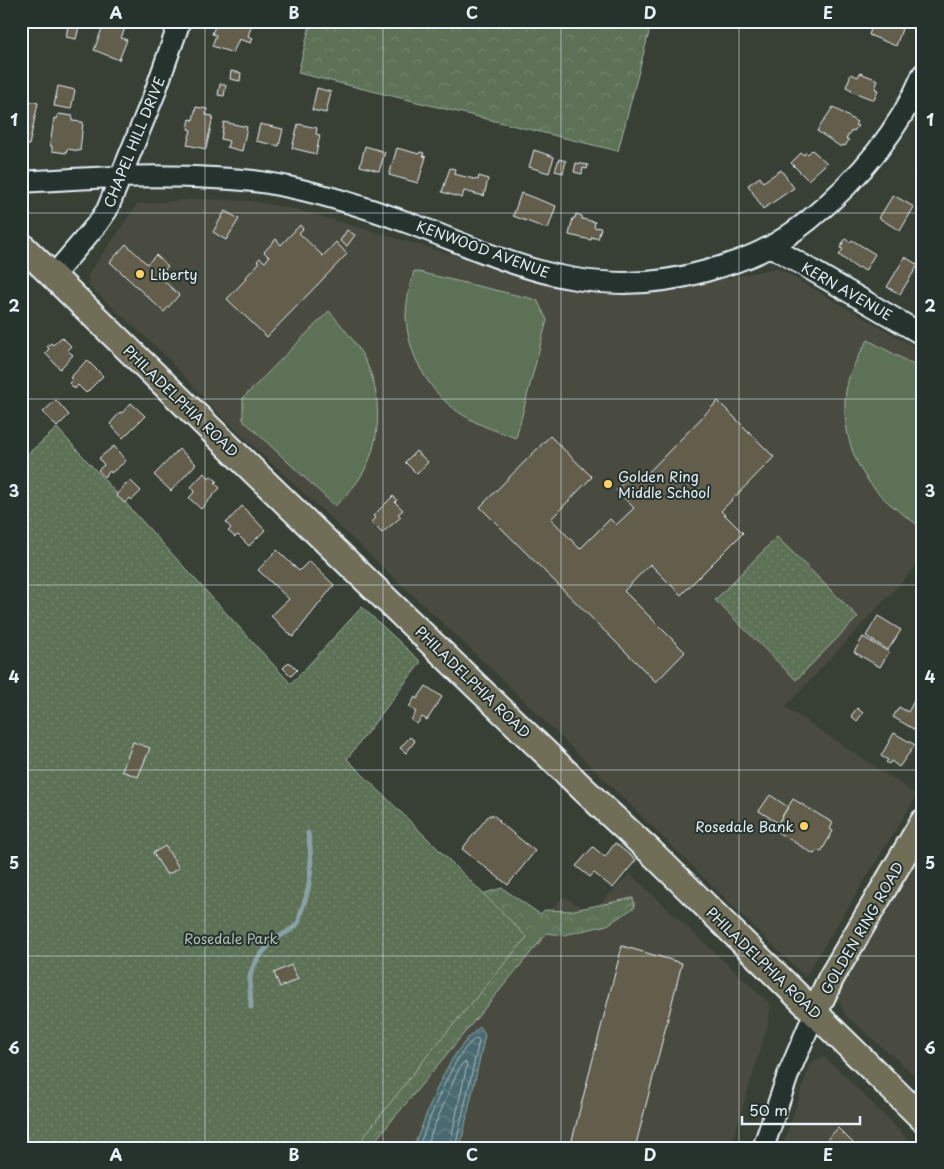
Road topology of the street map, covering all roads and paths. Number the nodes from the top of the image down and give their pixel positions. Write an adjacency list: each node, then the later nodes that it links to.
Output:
1 (180, 21): 3 (street, CHAPEL HILL DRIVE)
2 (923, 74): 6 (street, KENWOOD AVENUE)
3 (120, 177): 4 (street, KENWOOD AVENUE); 6 (street, KENWOOD AVENUE); 7 (street, CHAPEL HILL DRIVE)
4 (21, 182)
5 (21, 245): 7 (main road, PHILADELPHIA ROAD)
6 (772, 246): 8 (street, KERN AVENUE)
7 (53, 276): 10 (main road, PHILADELPHIA ROAD)
8 (923, 335)
9 (923, 822): 10 (main road, GOLDEN RING ROAD)
10 (815, 1012): 11 (main road, PHILADELPHIA ROAD); 12 (street, GOLDEN RING ROAD)
11 (923, 1119)
12 (763, 1148)

